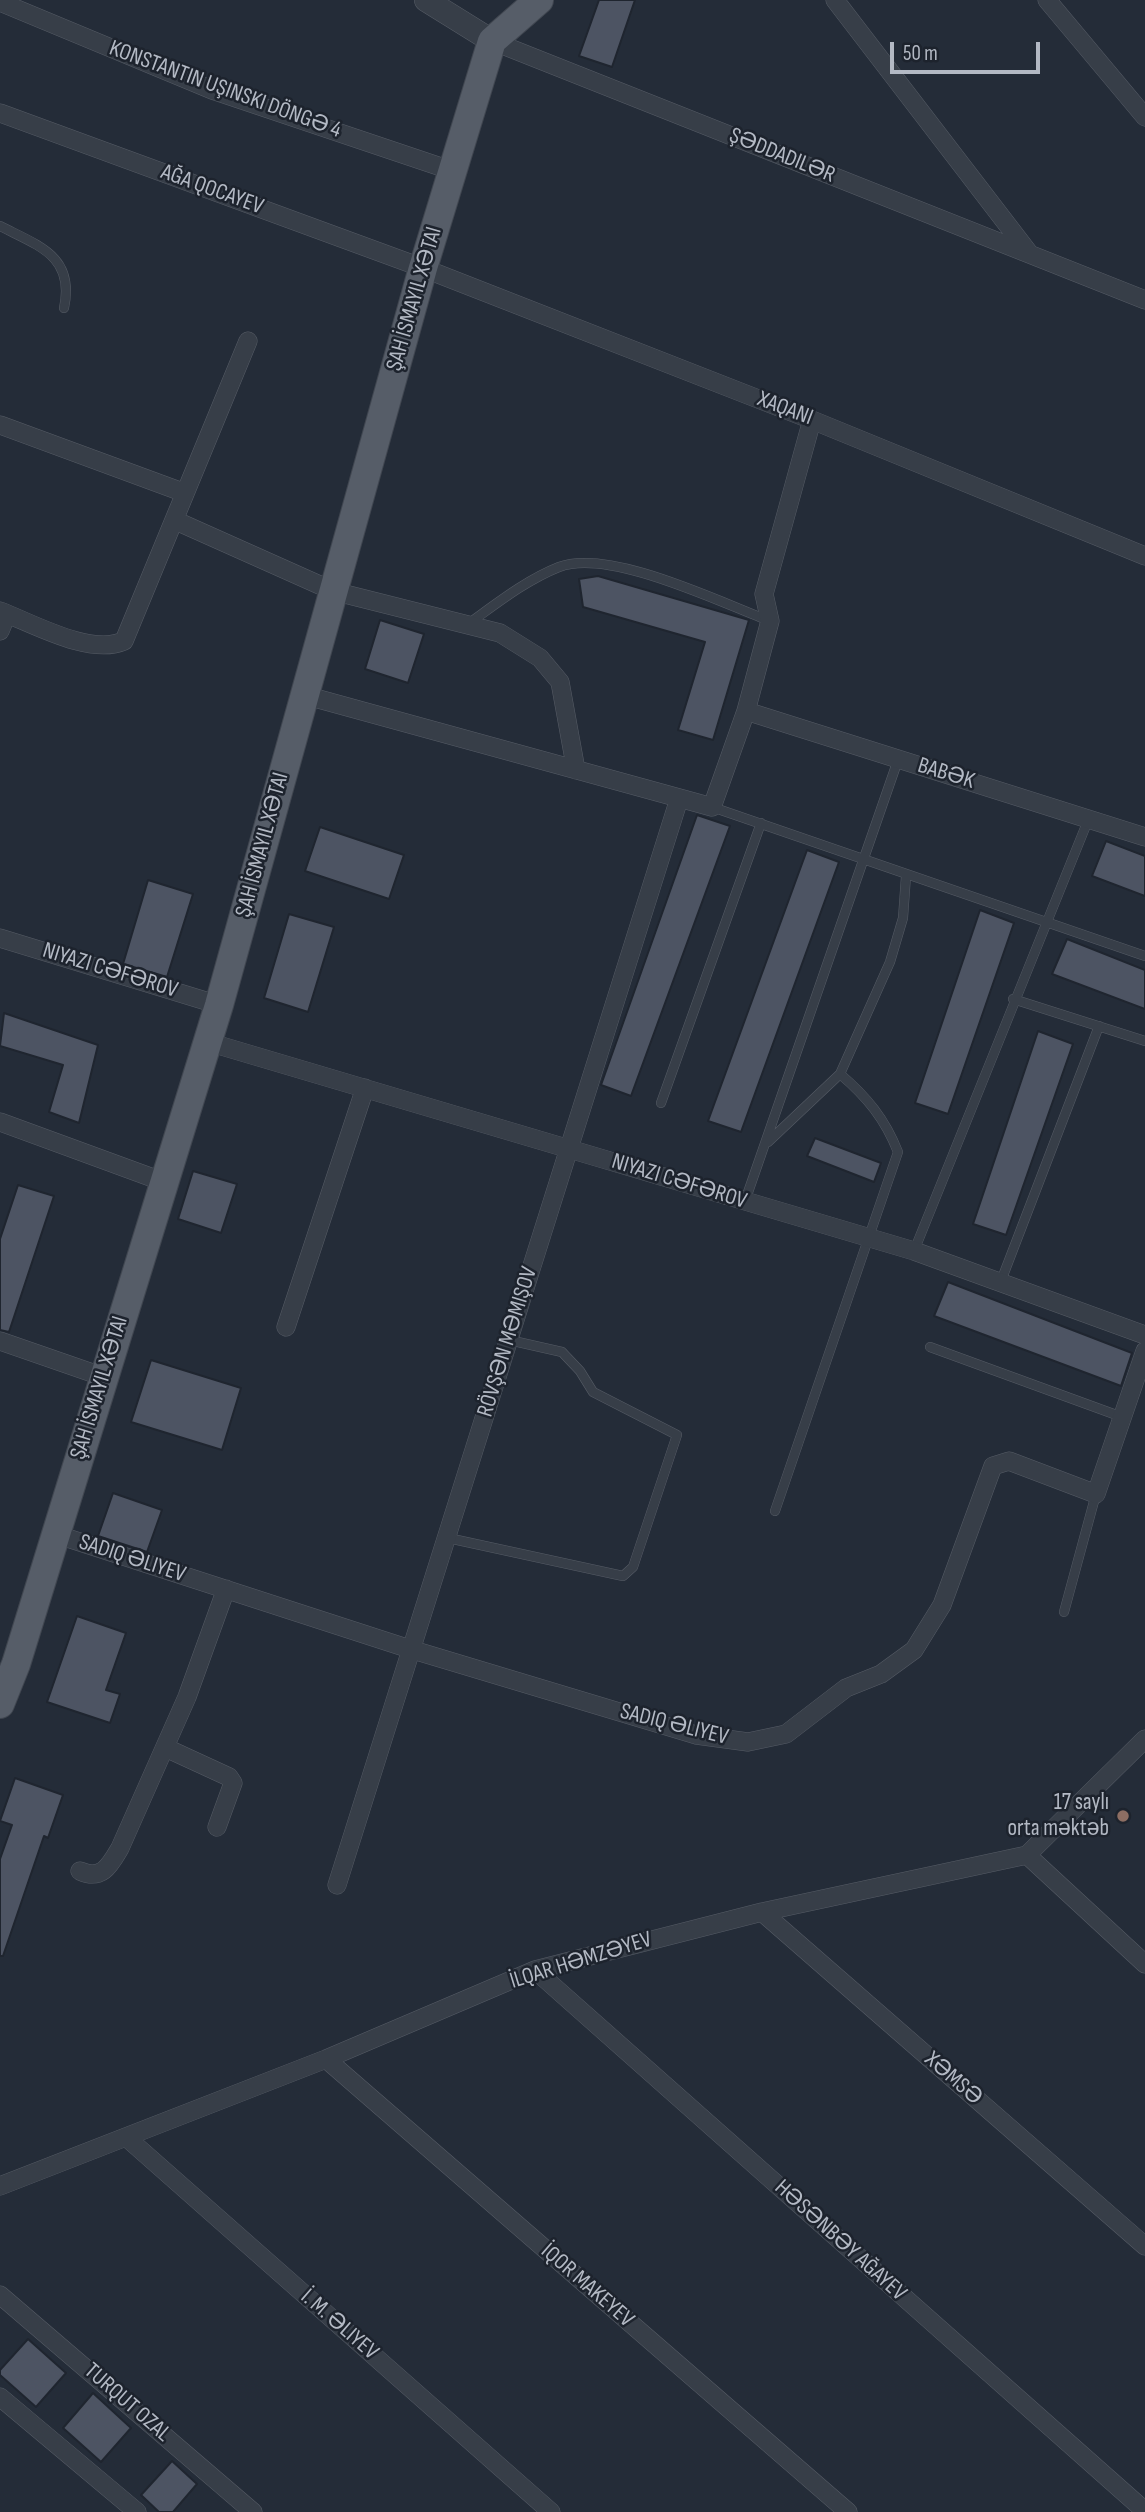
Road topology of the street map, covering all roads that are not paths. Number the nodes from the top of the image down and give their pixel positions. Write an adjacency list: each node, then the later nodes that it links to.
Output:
1 (425, 0): 6 (street, ŞƏDDADILƏR)
2 (539, 0): 6 (main road)
3 (835, 0): 11 (street)
4 (1047, 0): 8 (street)
5 (0, 2): 9 (street, KONSTANTIN UŞINSKI DÖNGƏ 4)
6 (492, 41): 9 (main road); 11 (street, ŞƏDDADILƏR)
7 (0, 113): 12 (street, AĞA QOCAYEV)
8 (1145, 117)
9 (453, 171): 12 (main road)
10 (0, 226): 14 (lane)
11 (1030, 254): 13 (street, ŞƏDDADILƏR)
12 (423, 268): 16 (street, XAQANI); 21 (main road)
13 (1145, 300)
14 (64, 308)
15 (248, 341): 18 (street)
16 (813, 420): 20 (street, XAQANI); 23 (street)
17 (0, 425): 18 (street)
18 (185, 493): 19 (street)
19 (174, 520): 21 (street); 22 (street)
20 (1145, 556)
21 (333, 591): 24 (street); 26 (main road)
22 (4, 613): 25 (street)
23 (770, 621): 24 (lane); 27 (street)
24 (468, 624): 29 (street)
25 (0, 631)
26 (304, 695): 29 (street); 41 (main road)
27 (746, 711): 28 (street, BABƏK); 31 (street)
28 (898, 760): 32 (street, BABƏK); 35 (lane)
29 (576, 770): 30 (street)
30 (679, 799): 31 (street); 50 (street, RÖVŞƏN MƏMIŞOV)
31 (712, 807): 33 (lane)
32 (1089, 817): 34 (street, BABƏK); 37 (lane)
33 (761, 823): 35 (lane); 47 (lane)
34 (1145, 837)
35 (864, 861): 36 (lane); 49 (lane)
36 (906, 876): 37 (lane); 45 (lane)
37 (1049, 922): 39 (lane); 40 (lane)
38 (0, 938): 41 (street, NIYAZI CƏFƏROV)
39 (1145, 956)
40 (1013, 999): 42 (lane); 54 (lane)
41 (219, 1005): 44 (main road)
42 (1099, 1026): 43 (lane); 55 (lane)
43 (1145, 1041)
44 (208, 1042): 46 (street, NIYAZI CƏFƏROV); 51 (main road)
45 (840, 1074): 49 (lane); 53 (lane)
46 (365, 1088): 50 (street, NIYAZI CƏFƏROV); 56 (street)
47 (661, 1103)
48 (0, 1122): 51 (street)
49 (766, 1144): 52 (lane)
50 (568, 1149): 52 (street, NIYAZI CƏFƏROV); 58 (street, RÖVŞƏN MƏMIŞOV)
51 (164, 1182): 62 (main road)
52 (745, 1203): 53 (street, NIYAZI CƏFƏROV)
53 (869, 1239): 54 (street, NIYAZI CƏFƏROV); 65 (lane)
54 (914, 1251): 55 (street, NIYAZI CƏFƏROV)
55 (1001, 1281): 57 (street, NIYAZI CƏFƏROV)
56 (286, 1327)
57 (1145, 1335)
58 (509, 1339): 67 (street, RÖVŞƏN MƏMIŞOV); 67 (lane)
59 (0, 1341): 62 (street)
60 (930, 1346): 63 (lane)
61 (1145, 1351): 63 (street)
62 (104, 1377): 66 (main road)
63 (1122, 1417): 64 (street)
64 (1096, 1494): 69 (lane); 70 (street)
65 (775, 1511)
66 (55, 1534): 68 (street); 71 (main road)
67 (447, 1538): 70 (street, RÖVŞƏN MƏMIŞOV)
68 (226, 1589): 70 (street); 73 (street)
69 (1064, 1612)
70 (413, 1650): 77 (street, RÖVŞƏN MƏMIŞOV)
71 (0, 1704)
72 (1145, 1739): 75 (street)
73 (166, 1748): 74 (street); 76 (street)
74 (217, 1827)
75 (1027, 1855): 78 (street, İLQAR HƏMZƏYEV); 79 (street)
76 (80, 1871)
77 (337, 1885)
78 (762, 1912): 80 (street, İLQAR HƏMZƏYEV); 84 (street, XƏMSƏ)
79 (1145, 1964)
80 (535, 1970): 81 (street, İLQAR HƏMZƏYEV); 87 (street, HƏSƏNBƏY AĞAYEV)
81 (326, 2059): 82 (street, İLQAR HƏMZƏYEV); 91 (street, İQOR MAKEYEV)
82 (127, 2137): 83 (street, İLQAR HƏMZƏYEV); 90 (street, İ. M. ƏLIYEV)
83 (0, 2186)
84 (1145, 2246)
85 (0, 2295): 89 (street, TURQUT OZAL)
86 (0, 2397): 88 (street)
87 (1145, 2511)
88 (136, 2512)
89 (253, 2512)
90 (551, 2512)
91 (848, 2512)

